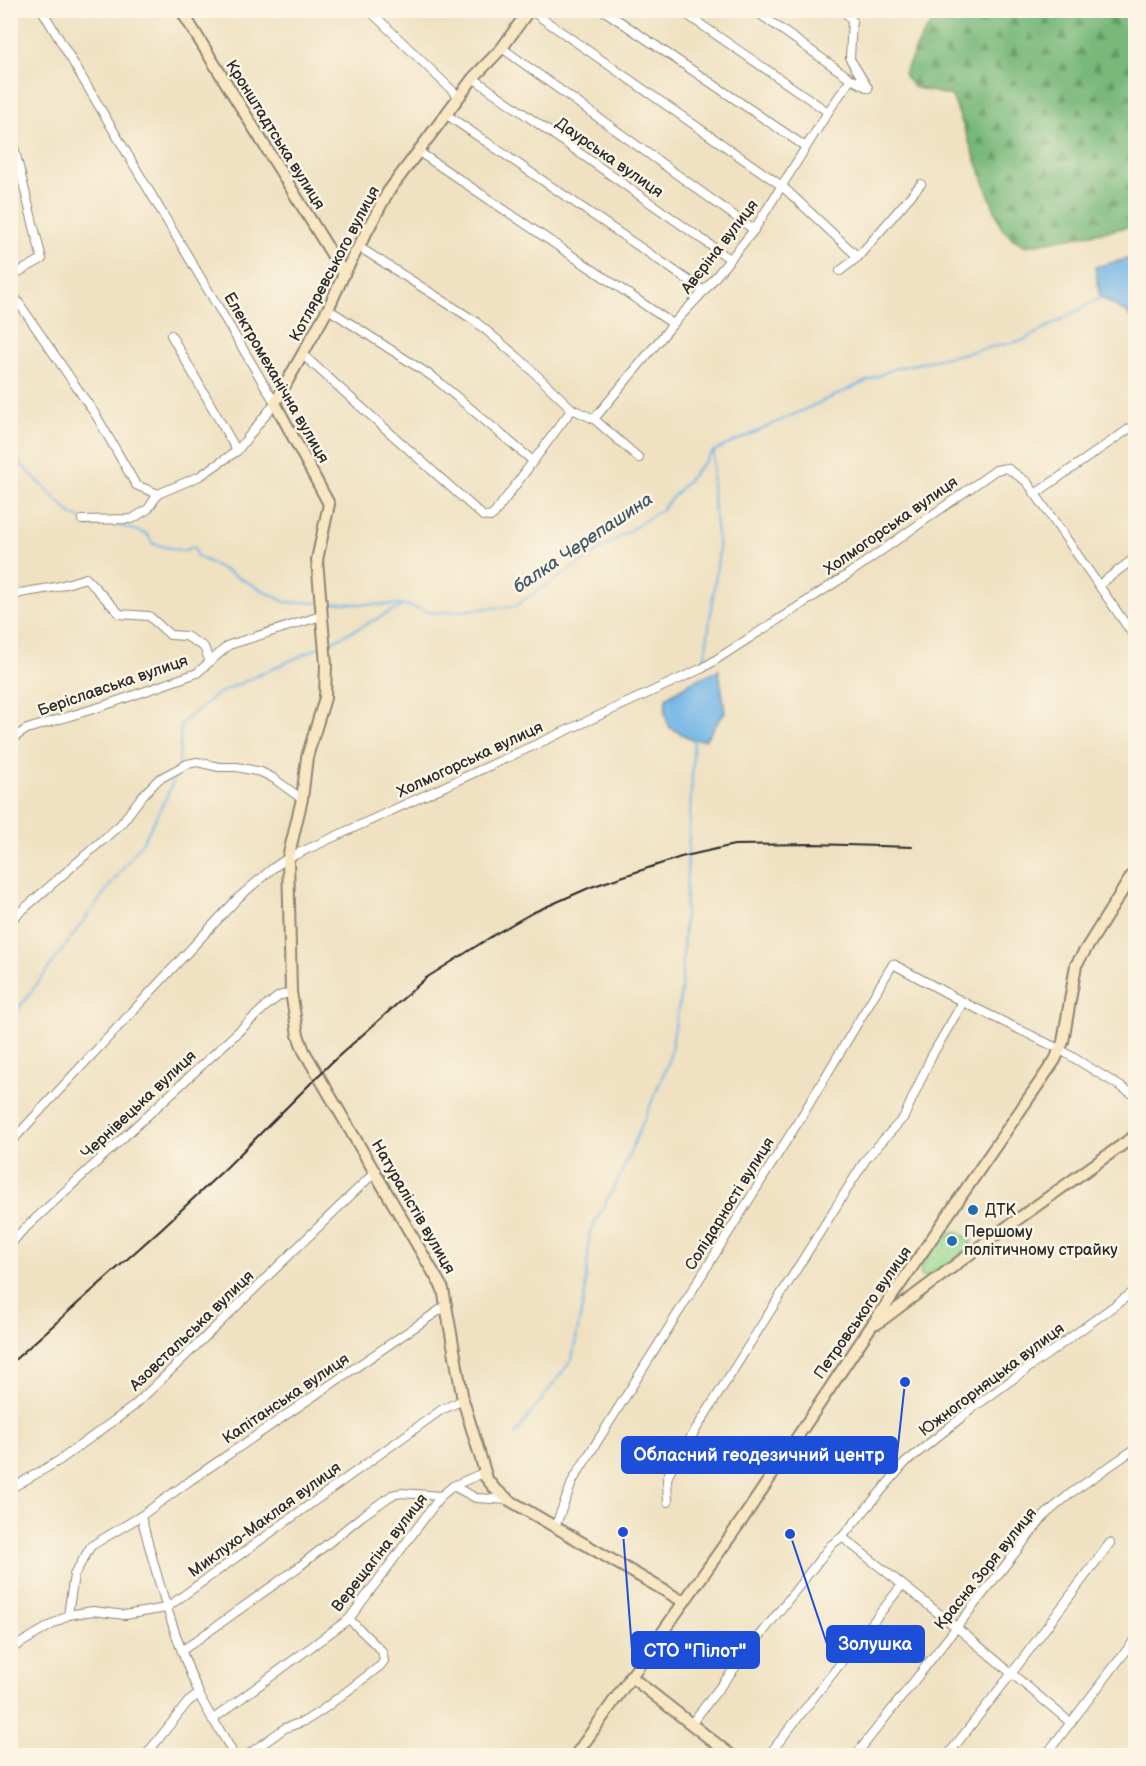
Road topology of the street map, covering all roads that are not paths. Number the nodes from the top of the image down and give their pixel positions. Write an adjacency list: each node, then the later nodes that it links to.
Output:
1 (42, 10): 33 (street, Електромеханічна вулиця)
2 (181, 10): 25 (street, Кронштадтська вулиця)
3 (369, 10): 12 (street)
4 (530, 10): 9 (street, Котляревського вулиця); 19 (street)
5 (603, 10): 16 (street)
6 (680, 10): 13 (street)
7 (754, 10): 11 (street)
8 (843, 10): 11 (street)
9 (502, 48): 10 (street, Котляревського вулиця); 20 (street, Даурська вулиця)
10 (474, 78): 12 (street, Котляревського вулиця); 23 (street, Даурська вулиця)
11 (851, 79): 13 (street, Авєріна вулиця)
12 (459, 97): 14 (street, Котляревського вулиця)
13 (828, 112): 16 (street, Авєріна вулиця)
14 (447, 115): 17 (street, Котляревського вулиця); 28 (street)
15 (10, 139): 26 (street)
16 (806, 147): 19 (street, Авєріна вулиця)
17 (419, 152): 21 (street, Котляревського вулиця); 30 (street)
18 (921, 184): 22 (street)
19 (782, 186): 20 (street, Авєріна вулиця); 22 (street)
20 (754, 230): 23 (street, Авєріна вулиця)
21 (359, 247): 25 (street, Котляревського вулиця); 34 (street)
22 (858, 257): 24 (street)
23 (730, 259): 28 (street, Авєріна вулиця)
24 (840, 271)
25 (344, 274): 29 (street, Котляревського вулиця)
26 (10, 277)
27 (10, 290): 40 (street)
28 (704, 291): 30 (street, Авєріна вулиця)
29 (328, 309): 32 (street, Котляревського вулиця); 39 (street)
30 (674, 324): 35 (street, Авєріна вулиця)
31 (171, 335): 37 (street)
32 (303, 355): 33 (street, Котляревського вулиця); 39 (street)
33 (275, 403): 37 (street, Котляревського вулиця); 46 (street, Електромеханічна вулиця)
34 (572, 409): 35 (street); 39 (street)
35 (594, 419): 38 (street)
36 (1136, 424): 41 (street)
37 (237, 451): 40 (street, Котляревського вулиця)
38 (639, 458)
39 (533, 461)
40 (158, 494): 42 (street, Котляревського вулиця)
41 (1035, 494): 44 (street); 51 (street, Холмогорська вулиця)
42 (82, 519)
43 (1136, 557): 44 (street)
44 (1099, 585): 47 (street)
45 (10, 599): 48 (street)
46 (321, 616): 48 (street, Беріславська вулиця); 50 (street, Електромеханічна вулиця)
47 (1136, 639)
48 (210, 662): 49 (street, Беріславська вулиця)
49 (10, 740)
50 (302, 799): 51 (street, Натуралістів вулиця); 53 (street)
51 (288, 858): 54 (street, Натуралістів вулиця); 59 (street, Холмогорська вулиця)
52 (1136, 869): 56 (street, Петровського вулиця)
53 (10, 921)
54 (291, 992): 60 (street, Натуралістів вулиця); 61 (street, Чернівецька вулиця)
55 (963, 1002): 56 (street, Солідарності вулиця); 72 (street); 74 (street, Солідарності вулиця)
56 (1061, 1050): 57 (street, Солідарності вулиця); 64 (street, Петровського вулиця)
57 (1136, 1096)
58 (1136, 1135): 64 (street)
59 (10, 1143)
60 (376, 1171): 63 (street, Натуралістів вулиця); 69 (street, Азовстальська вулиця)
61 (10, 1245)
62 (1136, 1290): 75 (street, Южногорняцька вулиця)
63 (447, 1305): 65 (street, Натуралістів вулиця); 73 (street, Капітанська вулиця)
64 (868, 1331): 78 (street, Петровського вулиця)
65 (463, 1401): 67 (street, Натуралістів вулиця); 79 (street, Миклухо-Маклая вулиця)
66 (1136, 1448): 82 (street, Красна Зоря вулиця)
67 (485, 1472): 68 (street, Верещагіна вулиця); 71 (street, Натуралістів вулиця)
68 (453, 1486): 70 (street, Верещагіна вулиця); 71 (street)
69 (10, 1489)
70 (441, 1496): 81 (street, Верещагіна вулиця); 85 (street)
71 (509, 1500): 74 (street, Натуралістів вулиця)
72 (668, 1502)
73 (141, 1516): 79 (street); 80 (street, Капітанська вулиця)
74 (555, 1527): 78 (street, Натуралістів вулиця)
75 (842, 1537): 77 (street); 90 (street, Южногорняцька вулиця)
76 (1110, 1544): 86 (street)
77 (902, 1585): 82 (street); 97 (street)
78 (684, 1602): 87 (street, Петровського вулиця)
79 (166, 1608): 80 (street, Миклухо-Маклая вулиця); 85 (street)
80 (68, 1615): 84 (street)
81 (349, 1619): 89 (street, Верещагіна вулиця); 94 (street)
82 (956, 1628): 86 (street); 98 (street, Красна Зоря вулиця)
83 (1136, 1638): 91 (street)
84 (10, 1641)
85 (183, 1650): 88 (street)
86 (1012, 1673): 91 (street); 99 (street)
87 (630, 1676): 90 (street); 95 (street, Петровського вулиця)
88 (199, 1694): 89 (street); 92 (street)
89 (212, 1720): 93 (street)
90 (691, 1724): 96 (street)
91 (1071, 1724): 100 (street)
92 (145, 1755)
93 (234, 1755)
94 (246, 1755)
95 (575, 1755)
96 (732, 1755)
97 (768, 1755)
98 (855, 1755)
99 (947, 1755)
100 (1045, 1755)

